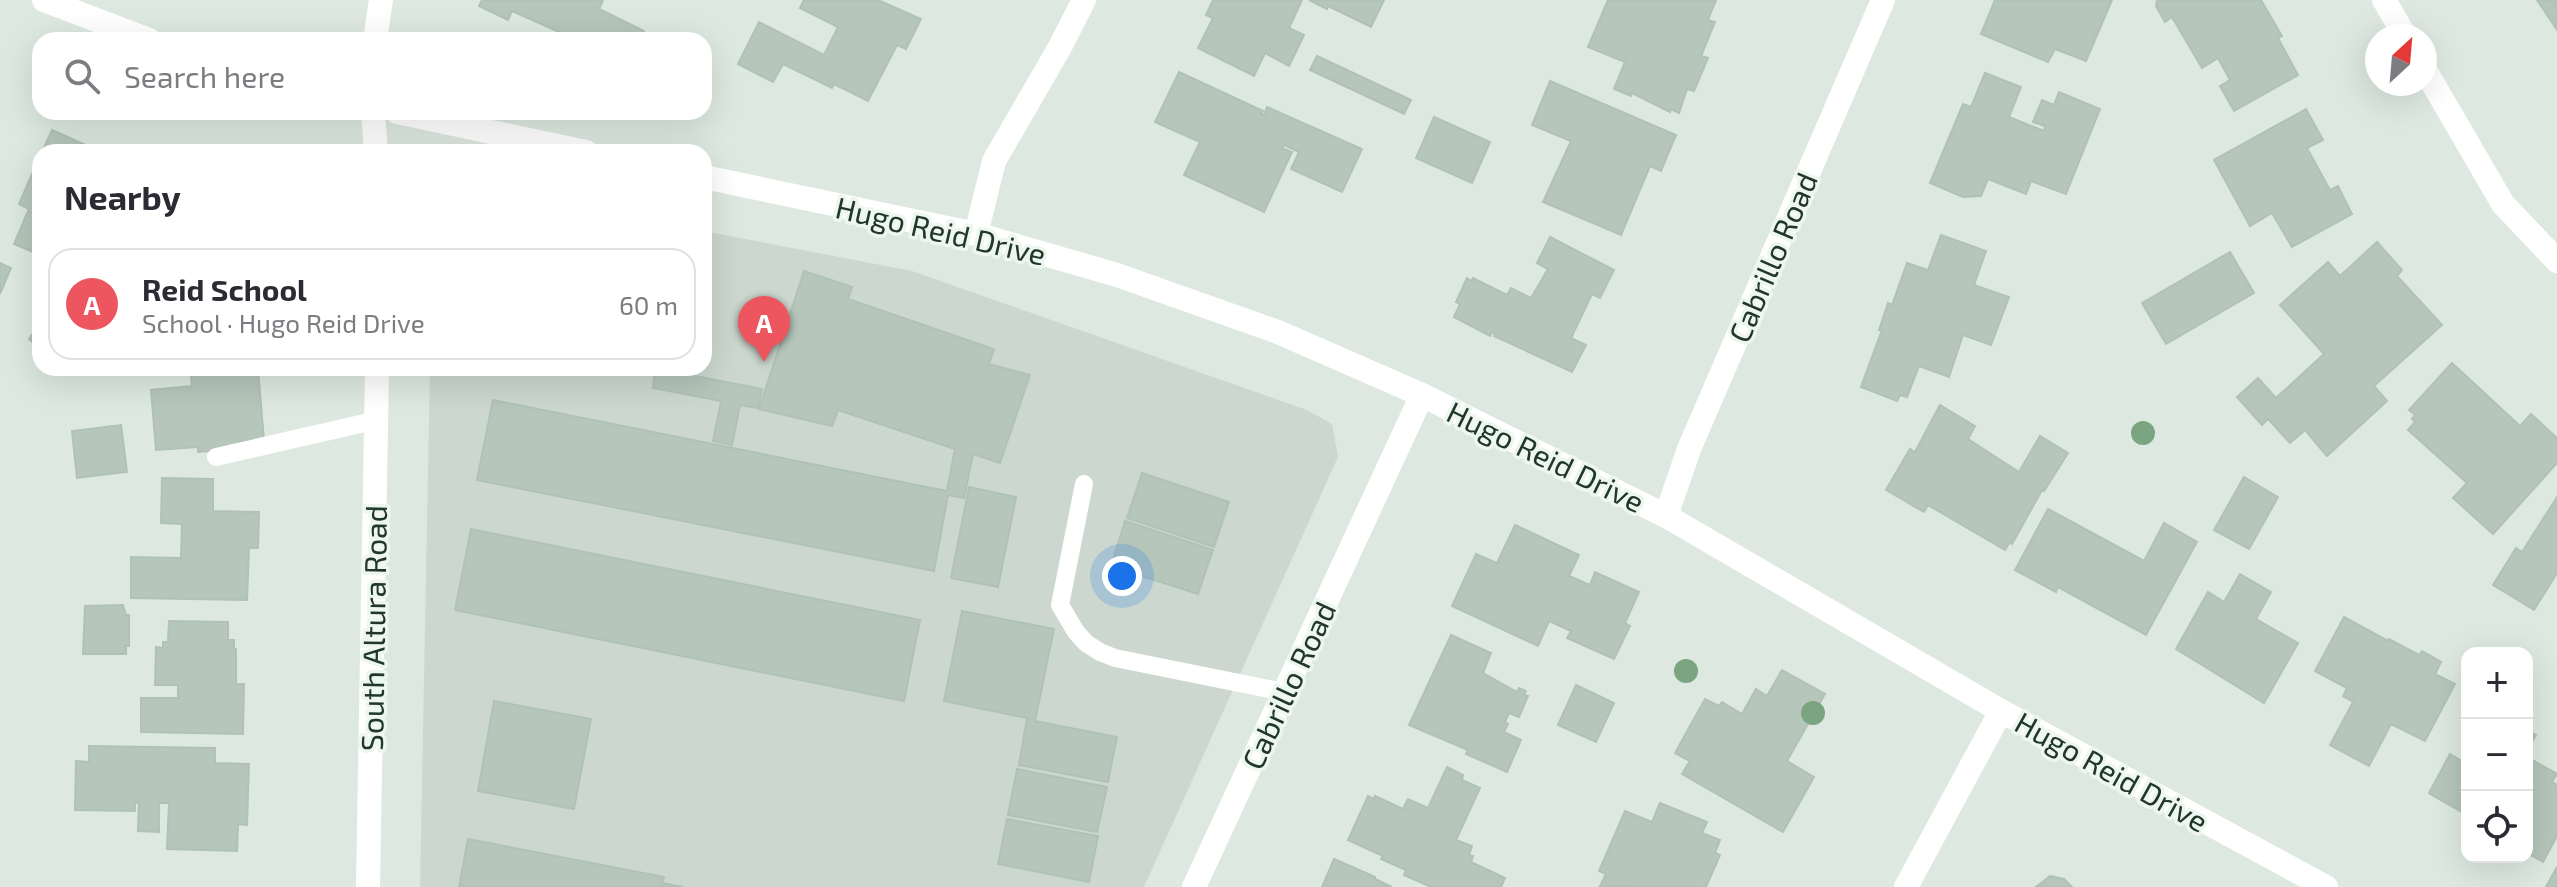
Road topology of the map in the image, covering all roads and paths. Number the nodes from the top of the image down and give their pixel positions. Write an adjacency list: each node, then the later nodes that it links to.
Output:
1 (44, 0): 7 (street)
2 (381, 0): 8 (street)
3 (1084, 0): 15 (street)
4 (1883, 0): 22 (street, Cabrillo Road)
5 (2384, 0): 6 (street)
6 (2398, 24)
7 (128, 32)
8 (376, 32)
9 (2437, 91): 16 (street)
10 (374, 120): 12 (street)
11 (435, 120): 13 (street)
12 (375, 144)
13 (548, 144)
14 (712, 179): 15 (street, Hugo Reid Drive)
15 (976, 234): 18 (street, Hugo Reid Drive)
16 (2557, 261)
17 (377, 376): 19 (street, South Altura Road)
18 (1422, 395): 22 (street, Hugo Reid Drive); 23 (street, Cabrillo Road)
19 (378, 420): 20 (lane); 25 (street, South Altura Road)
20 (216, 457)
21 (1084, 484): 23 (lane)
22 (1666, 516): 24 (street, Hugo Reid Drive)
23 (1284, 692): 26 (street, Cabrillo Road)
24 (2001, 711): 27 (street); 28 (street, Hugo Reid Drive)
25 (368, 887)
26 (1194, 887)
27 (1906, 887)
28 (2326, 887)

